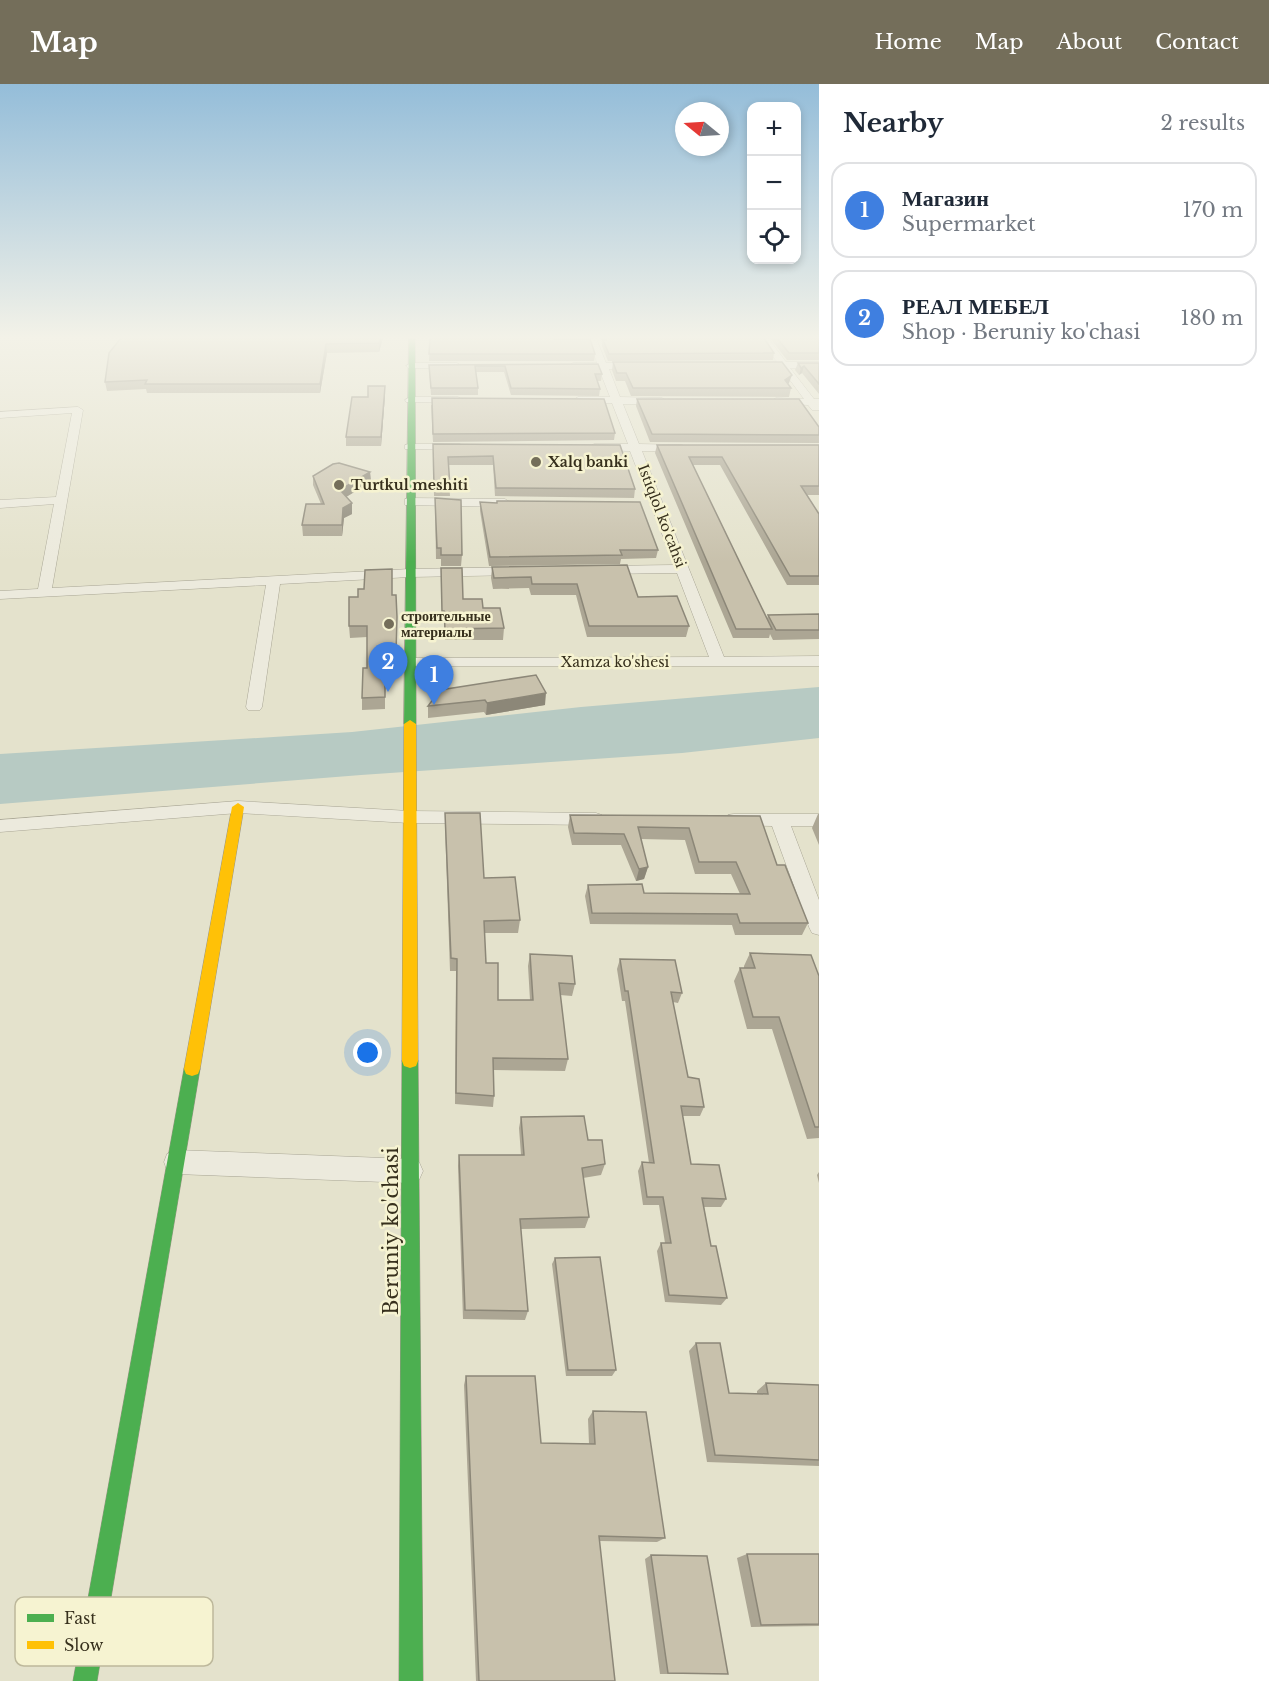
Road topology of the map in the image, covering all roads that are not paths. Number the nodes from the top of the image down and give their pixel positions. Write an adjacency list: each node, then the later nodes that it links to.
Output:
1 (39, 413): 5 (street)
2 (78, 413): 11 (street)
3 (410, 413): 6 (main road)
4 (622, 413): 9 (street, Istiqlol ko'cahsi)
5 (0, 415)
6 (409, 447): 7 (street); 12 (main road)
7 (468, 447)
8 (588, 447): 9 (street)
9 (636, 448): 10 (street); 15 (street, Istiqlol ko'cahsi)
10 (693, 448)
11 (62, 500): 14 (street); 20 (street)
12 (409, 502): 13 (street); 18 (main road)
13 (515, 503)
14 (0, 504)
15 (682, 569): 16 (street); 22 (street, Istiqlol ko'cahsi)
16 (588, 570)
17 (528, 571): 18 (street)
18 (410, 573): 19 (street); 24 (main road)
19 (274, 580): 20 (street); 25 (street)
20 (44, 593): 21 (street)
21 (0, 595)
22 (718, 661): 23 (street, Xamza ko'shesi); 24 (street, Xamza ko'shesi)
23 (819, 661)
24 (410, 663): 27 (main road, Beruniy ko'chasi)
25 (254, 707)
26 (238, 807): 27 (street); 32 (street); 34 (main road)
27 (409, 817): 28 (street); 35 (main road, Beruniy ko'chasi)
28 (612, 819)
29 (719, 820): 30 (street)
30 (778, 820): 31 (street); 33 (street)
31 (819, 820)
32 (0, 826)
33 (819, 927)
34 (176, 1162): 35 (street); 36 (main road)
35 (410, 1171): 39 (main road, Beruniy ko'chasi)
36 (100, 1597)
37 (88, 1666): 38 (main road)
38 (85, 1681)
39 (411, 1681)

